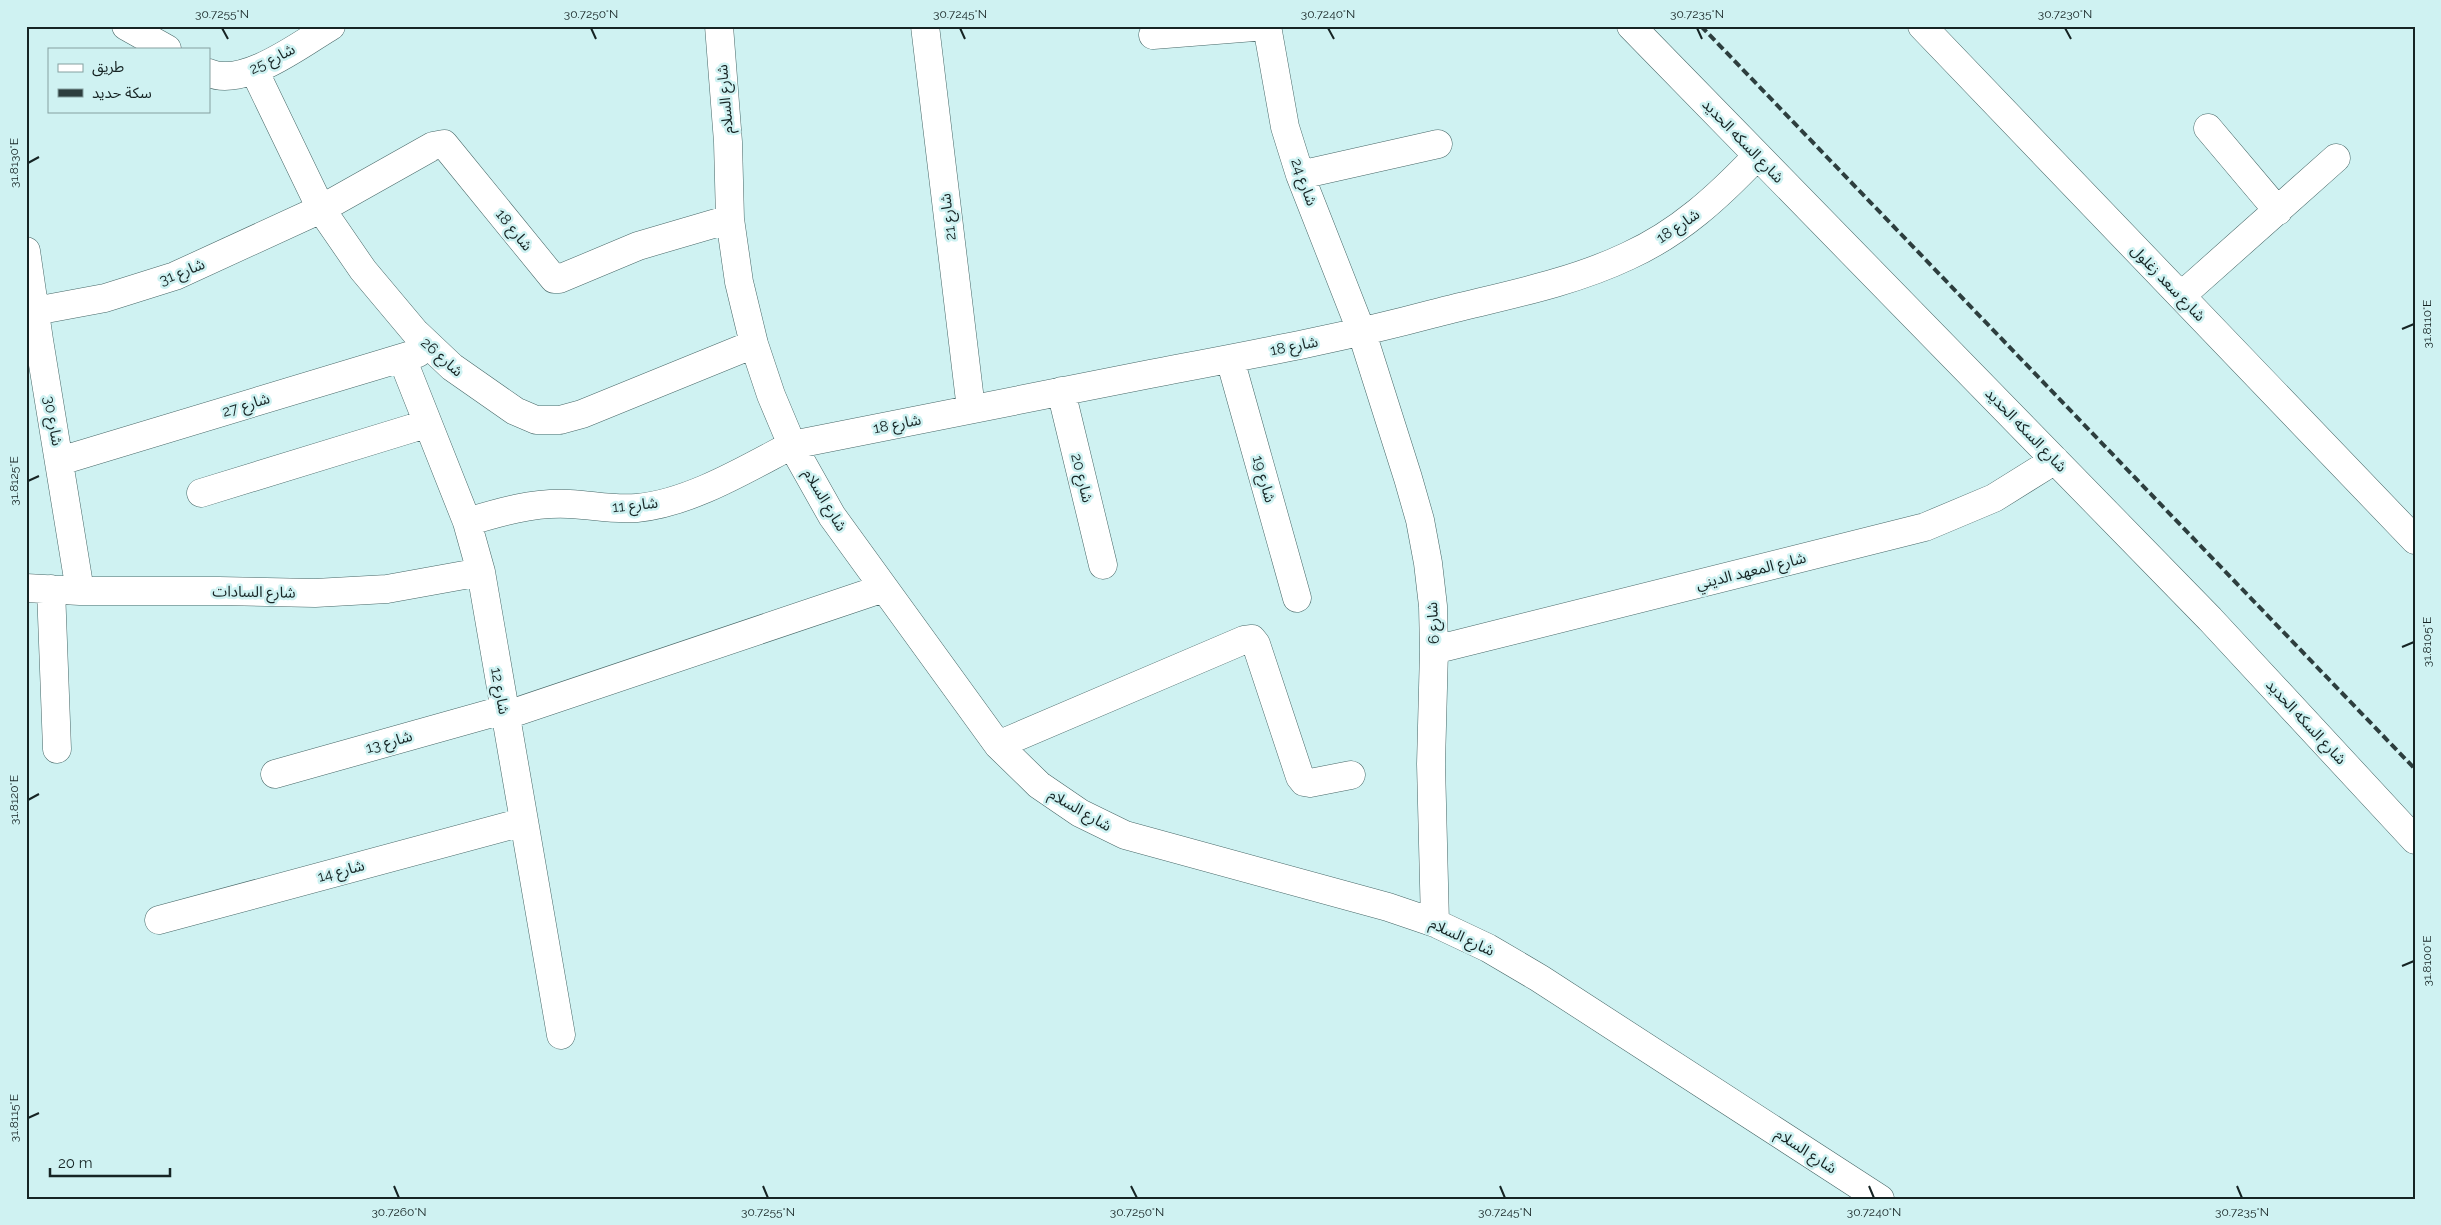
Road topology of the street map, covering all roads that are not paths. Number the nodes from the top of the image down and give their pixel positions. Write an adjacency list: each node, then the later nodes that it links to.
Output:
1 (126, 26): 9 (street)
2 (331, 26): 10 (street, شارع 25)
3 (718, 26): 19 (street, شارع السلام)
4 (925, 26): 29 (street, شارع 21)
5 (1267, 26): 8 (street); 16 (street, شارع 24)
6 (1631, 26): 14 (street, شارع السكه الحديد)
7 (1922, 26): 21 (street, شارع سعد زغلول)
8 (1153, 35)
9 (164, 48)
10 (254, 70): 11 (street, شارع 25); 17 (street, شارع 26)
11 (210, 73)
12 (2208, 128): 18 (street)
13 (1438, 144): 16 (street)
14 (1758, 156): 23 (street, شارع 18); 32 (street, شارع السكه الحديد)
15 (2336, 158): 18 (street)
16 (1300, 175): 23 (street, شارع 24)
17 (321, 209): 19 (street, شارع 18); 22 (street, شارع 31); 25 (street, شارع 26)
18 (2278, 211): 21 (street)
19 (730, 219): 24 (street, شارع السلام)
20 (26, 251): 22 (street, شارع 30)
21 (2181, 296): 36 (street, شارع سعد زغلول)
22 (35, 311): 33 (street, شارع 30)
23 (1362, 333): 27 (street, شارع 18); 43 (street, شارع 6)
24 (754, 344): 25 (street, شارع 26); 31 (street, شارع السلام)
25 (432, 349): 26 (street, شارع 27)
26 (402, 358): 30 (street, شارع 12); 33 (street, شارع 27)
27 (1230, 359): 28 (street, شارع 18); 42 (street, شارع 19)
28 (1062, 391): 29 (street, شارع 18); 37 (street, شارع 20)
29 (971, 409): 31 (street, شارع 18)
30 (426, 424): 34 (street); 35 (street, شارع 12)
31 (792, 445): 35 (street, شارع 11); 39 (street, شارع السلام)
32 (2055, 460): 43 (street, شارع المعهد الديني); 50 (street, شارع السكه الحديد)
33 (60, 462): 41 (street, شارع 30)
34 (201, 493)
35 (467, 522): 38 (street, شارع 12)
36 (2415, 540)
37 (1103, 565)
38 (481, 572): 41 (street, شارع السادات); 44 (street, شارع 12)
39 (884, 588): 44 (street, شارع 13); 45 (street, شارع السلام)
40 (39, 589): 41 (street, شارع السادات); 46 (street)
41 (80, 591)
42 (1297, 598)
43 (1434, 650): 52 (street, شارع 6)
44 (504, 713): 47 (street, شارع 13); 49 (street, شارع 12)
45 (998, 745): 48 (street); 52 (street, شارع السلام)
46 (57, 749)
47 (275, 774)
48 (1351, 775)
49 (523, 822): 51 (street, شارع 14); 53 (street, شارع 12)
50 (2415, 840)
51 (159, 920)
52 (1435, 923): 54 (street, شارع السلام)
53 (561, 1035)
54 (1880, 1199)

